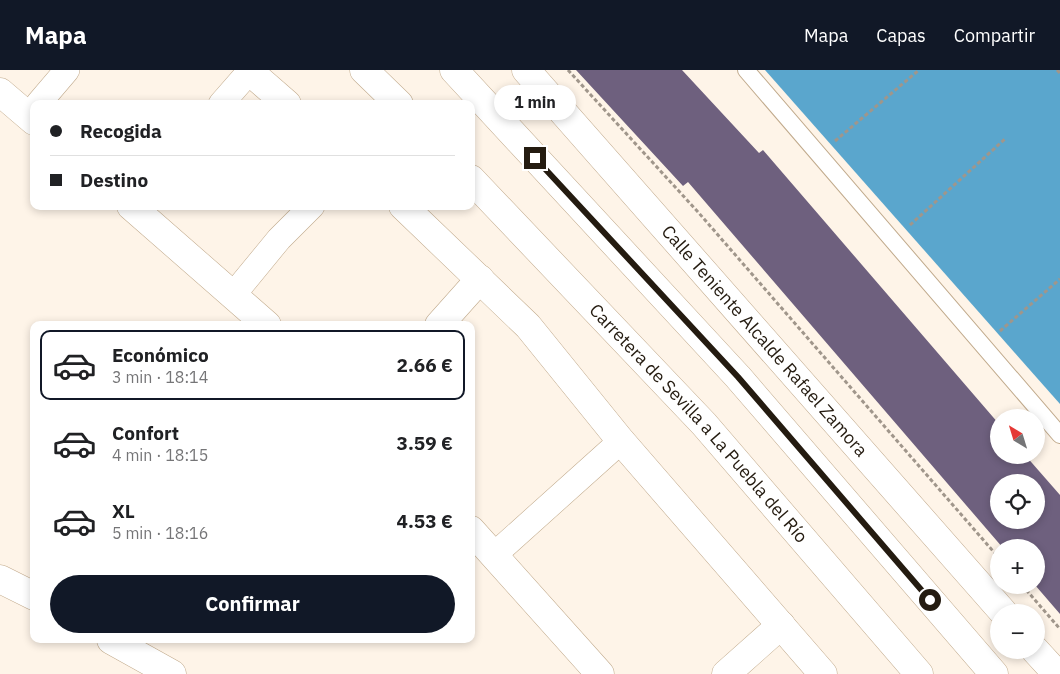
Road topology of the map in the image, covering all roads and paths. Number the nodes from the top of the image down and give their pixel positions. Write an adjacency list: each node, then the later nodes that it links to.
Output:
1 (67, 70): 12 (street)
2 (364, 70): 15 (street)
3 (454, 70): 48 (street)
4 (526, 70): 38 (street, Calle Teniente Alcalde Rafael Zamora)
5 (568, 70): 33 (path)
6 (746, 70): 30 (lane)
7 (919, 70): 18 (path)
8 (1057, 70): 10 (path)
9 (249, 71): 13 (street); 14 (street)
10 (1060, 73)
11 (0, 92): 16 (street)
12 (43, 100)
13 (224, 100)
14 (282, 100)
15 (395, 100)
16 (30, 110)
17 (1006, 138): 23 (path)
18 (831, 145)
19 (475, 183): 47 (street, Carretera de Sevilla a La Puebla del Río)
20 (136, 210): 26 (street)
21 (308, 210): 26 (street)
22 (407, 210): 25 (street)
23 (906, 229)
24 (1060, 279): 29 (path)
25 (480, 280): 28 (street); 31 (street)
26 (232, 295): 27 (street)
27 (262, 321)
28 (443, 321)
29 (998, 334)
30 (1060, 435)
31 (620, 442): 34 (street); 39 (street)
32 (475, 534): 34 (street)
33 (990, 548)
34 (494, 555): 44 (street)
35 (0, 579): 36 (street)
36 (30, 594)
37 (1030, 594): 40 (path)
38 (995, 604)
39 (781, 625): 45 (street); 46 (street)
40 (1060, 629)
41 (116, 643): 43 (street)
42 (1044, 659): 49 (street)
43 (172, 674)
44 (600, 674)
45 (726, 674)
46 (823, 674)
47 (919, 674)
48 (994, 674)
49 (1056, 674)

